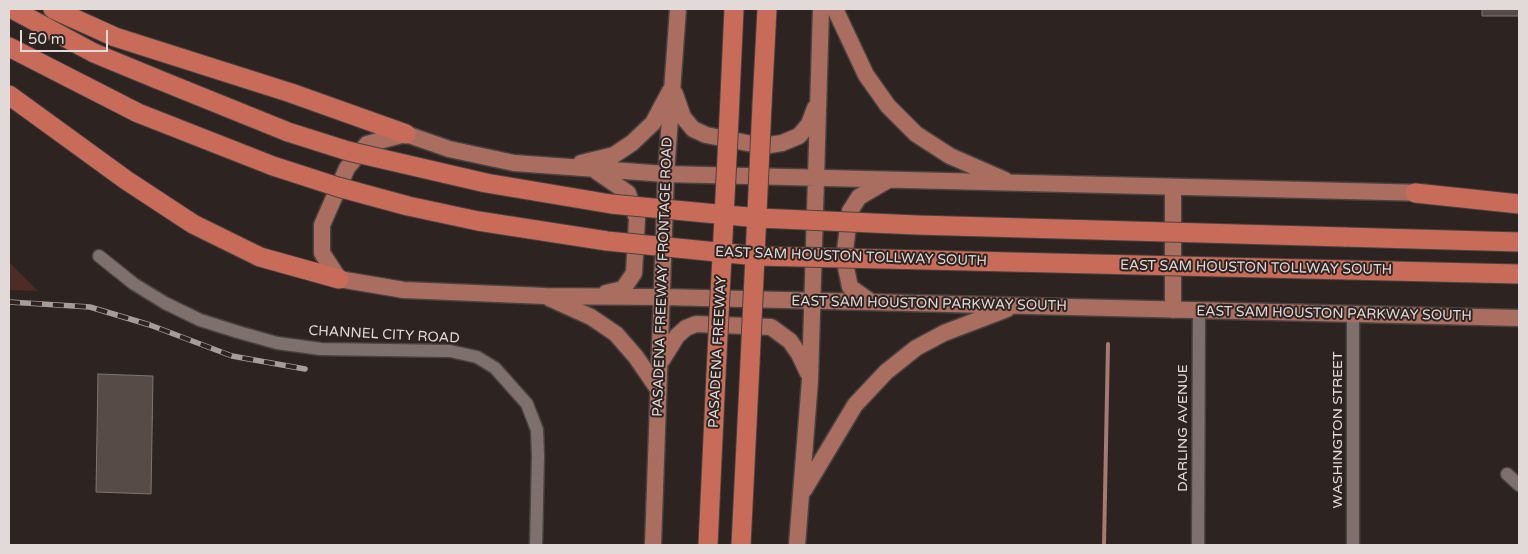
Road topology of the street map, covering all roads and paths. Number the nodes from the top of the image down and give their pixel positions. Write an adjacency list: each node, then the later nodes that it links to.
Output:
1 (12, 9): 23 (highway, bridge)
2 (53, 9): 12 (highway)
3 (678, 9): 9 (main road, PASADENA FREEWAY FRONTAGE ROAD)
4 (734, 9): 45 (highway, PASADENA FREEWAY, bridge)
5 (767, 9): 46 (highway, bridge)
6 (821, 9): 11 (main road)
7 (834, 9): 18 (main road)
8 (9, 47): 25 (highway, EAST SAM HOUSTON TOLLWAY SOUTH, bridge)
9 (672, 87): 11 (main road); 13 (main road); 15 (main road, PASADENA FREEWAY FRONTAGE ROAD)
10 (9, 95): 26 (highway)
11 (819, 95): 16 (main road)
12 (406, 134): 13 (main road); 26 (main road)
13 (568, 167): 14 (main road)
14 (592, 168): 15 (main road); 28 (main road)
15 (666, 174): 16 (main road); 29 (main road, PASADENA FREEWAY FRONTAGE ROAD)
16 (816, 177): 17 (main road); 30 (main road)
17 (888, 180): 18 (main road); 31 (main road)
18 (1014, 184): 19 (main road)
19 (1173, 188): 20 (main road); 33 (main road)
20 (1415, 193): 21 (main road); 22 (highway)
21 (1519, 195)
22 (1519, 204)
23 (1519, 242)
24 (98, 256): 43 (street, CHANNEL CITY ROAD)
25 (1519, 274)
26 (339, 279): 27 (main road, EAST SAM HOUSTON PARKWAY SOUTH)
27 (545, 296): 28 (main road, EAST SAM HOUSTON PARKWAY SOUTH); 39 (main road)
28 (594, 296): 29 (main road, EAST SAM HOUSTON PARKWAY SOUTH)
29 (662, 297): 30 (main road, EAST SAM HOUSTON PARKWAY SOUTH); 37 (main road, PASADENA FREEWAY FRONTAGE ROAD)
30 (812, 301): 31 (main road, EAST SAM HOUSTON PARKWAY SOUTH); 38 (main road)
31 (871, 302): 32 (main road, EAST SAM HOUSTON PARKWAY SOUTH)
32 (1014, 306): 33 (main road, EAST SAM HOUSTON PARKWAY SOUTH); 42 (main road)
33 (1173, 310): 34 (main road, EAST SAM HOUSTON PARKWAY SOUTH)
34 (1198, 310): 35 (main road, EAST SAM HOUSTON PARKWAY SOUTH); 48 (street, DARLING AVENUE)
35 (1353, 314): 36 (main road, EAST SAM HOUSTON PARKWAY SOUTH); 49 (street, WASHINGTON STREET)
36 (1519, 318)
37 (660, 364): 38 (main road); 39 (main road, PASADENA FREEWAY FRONTAGE ROAD)
38 (810, 380): 42 (main road)
39 (658, 389): 44 (main road, PASADENA FREEWAY FRONTAGE ROAD)
40 (1507, 474): 41 (street)
41 (1519, 485)
42 (802, 494): 47 (main road)
43 (536, 545)
44 (653, 545)
45 (708, 545)
46 (741, 545)
47 (797, 545)
48 (1198, 545)
49 (1353, 545)

